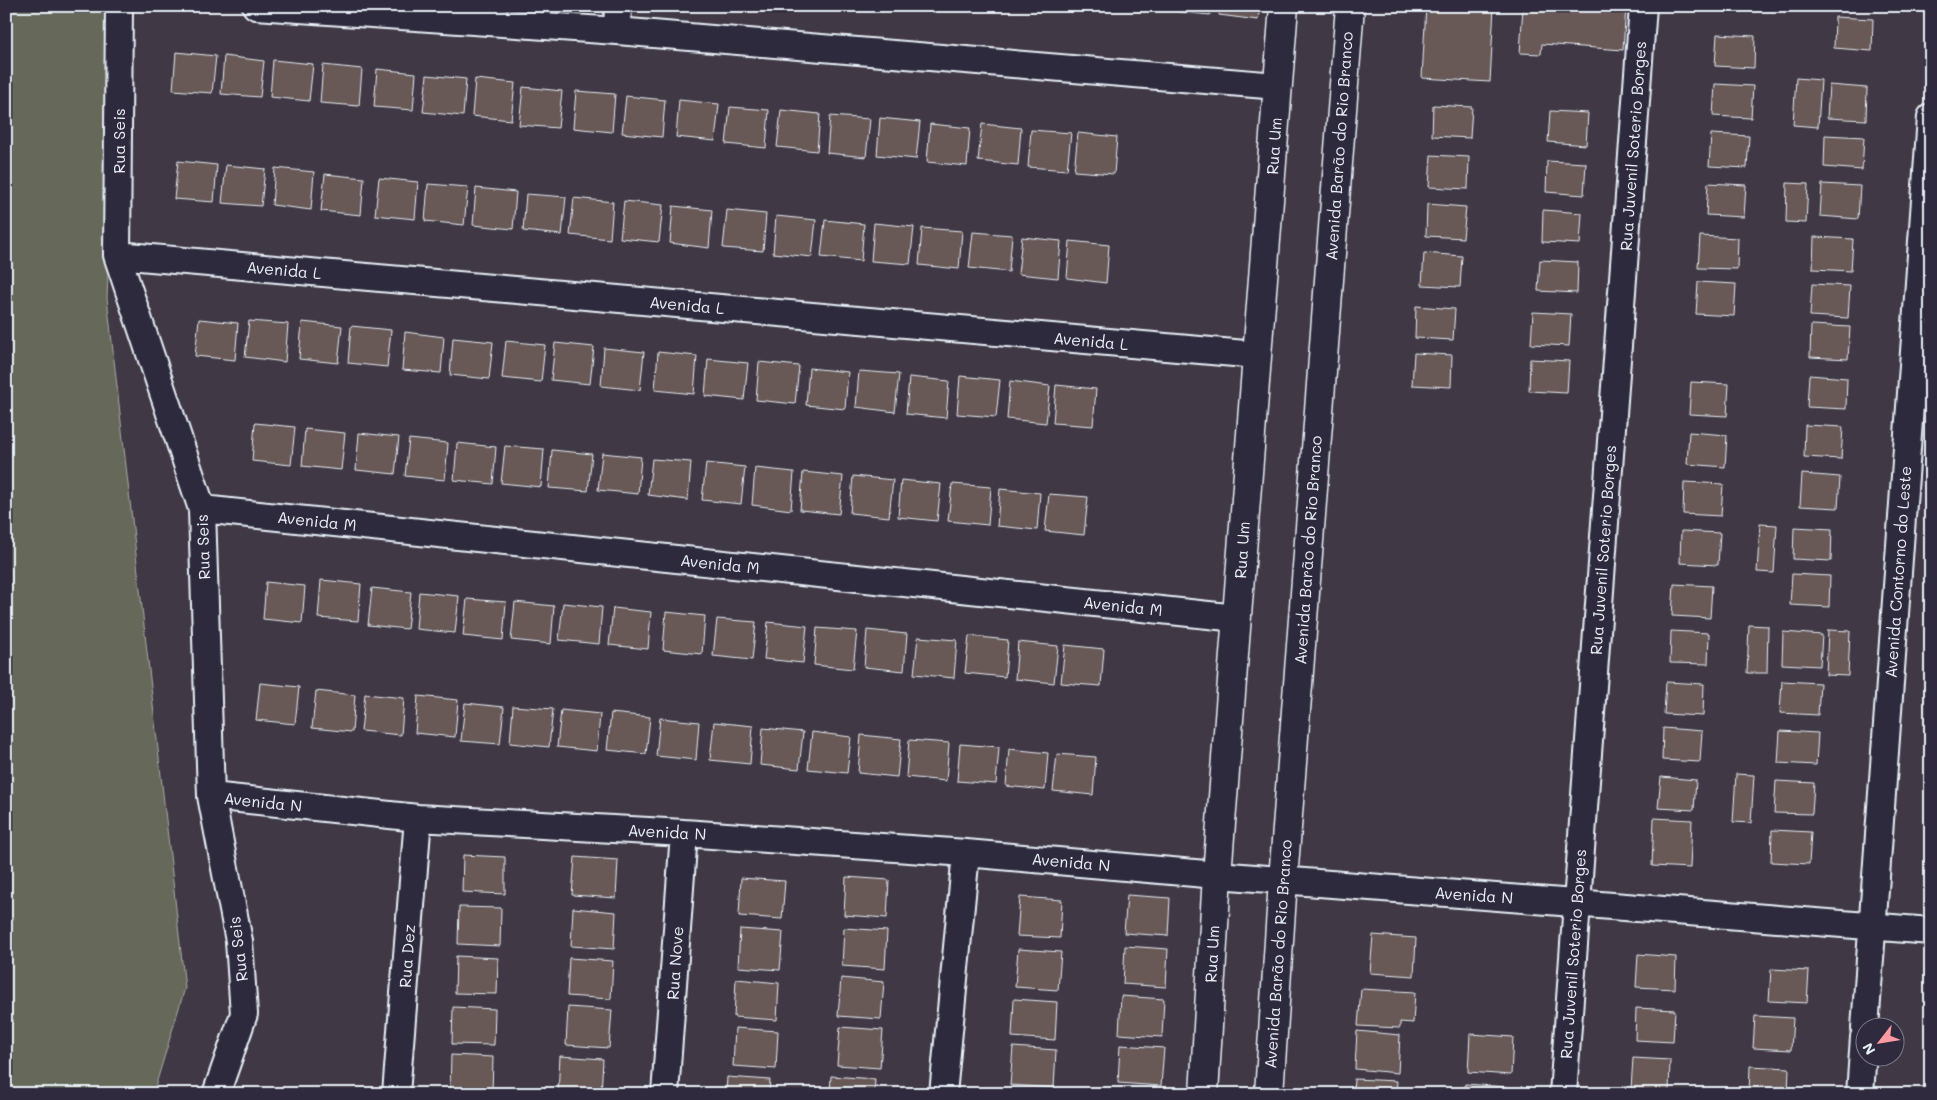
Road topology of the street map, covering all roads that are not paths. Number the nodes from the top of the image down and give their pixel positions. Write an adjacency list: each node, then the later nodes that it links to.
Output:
1 (119, 6): 9 (street, Rua Seis)
2 (256, 6): 6 (street)
3 (1284, 6): 7 (street, Rua Um)
4 (1350, 6): 18 (street, Avenida Barão do Rio Branco)
5 (1643, 6): 19 (street, Rua Juvenil Soterio Borges)
6 (618, 18): 7 (street)
7 (1278, 86): 10 (street, Rua Um)
8 (1931, 117): 20 (street, Avenida Contorno do Leste)
9 (117, 255): 10 (street, Avenida L); 11 (street, Rua Seis)
10 (1257, 355): 12 (street, Rua Um)
11 (202, 509): 12 (street, Avenida M); 13 (street, Rua Seis)
12 (1237, 618): 17 (street, Rua Um)
13 (211, 796): 14 (street, Avenida N); 24 (street, Rua Seis)
14 (418, 818): 15 (street, Avenida N); 25 (street, Rua Dez)
15 (684, 833): 16 (street, Avenida N); 26 (street, Rua Nove)
16 (966, 853): 17 (street, Avenida N); 27 (street)
17 (1217, 875): 18 (street, Avenida N); 28 (street, Rua Um)
18 (1283, 880): 19 (street, Avenida N); 29 (street, Avenida Barão do Rio Branco)
19 (1577, 903): 20 (street, Avenida N); 30 (street, Rua Juvenil Soterio Borges)
20 (1872, 926): 21 (street, Avenida N); 22 (street, Avenida Contorno do Leste)
21 (1931, 931)
22 (1866, 1018)
23 (1862, 1068): 31 (street)
24 (216, 1094)
25 (396, 1094)
26 (665, 1094)
27 (943, 1094)
28 (1204, 1094)
29 (1269, 1094)
30 (1563, 1094)
31 (1860, 1094)

